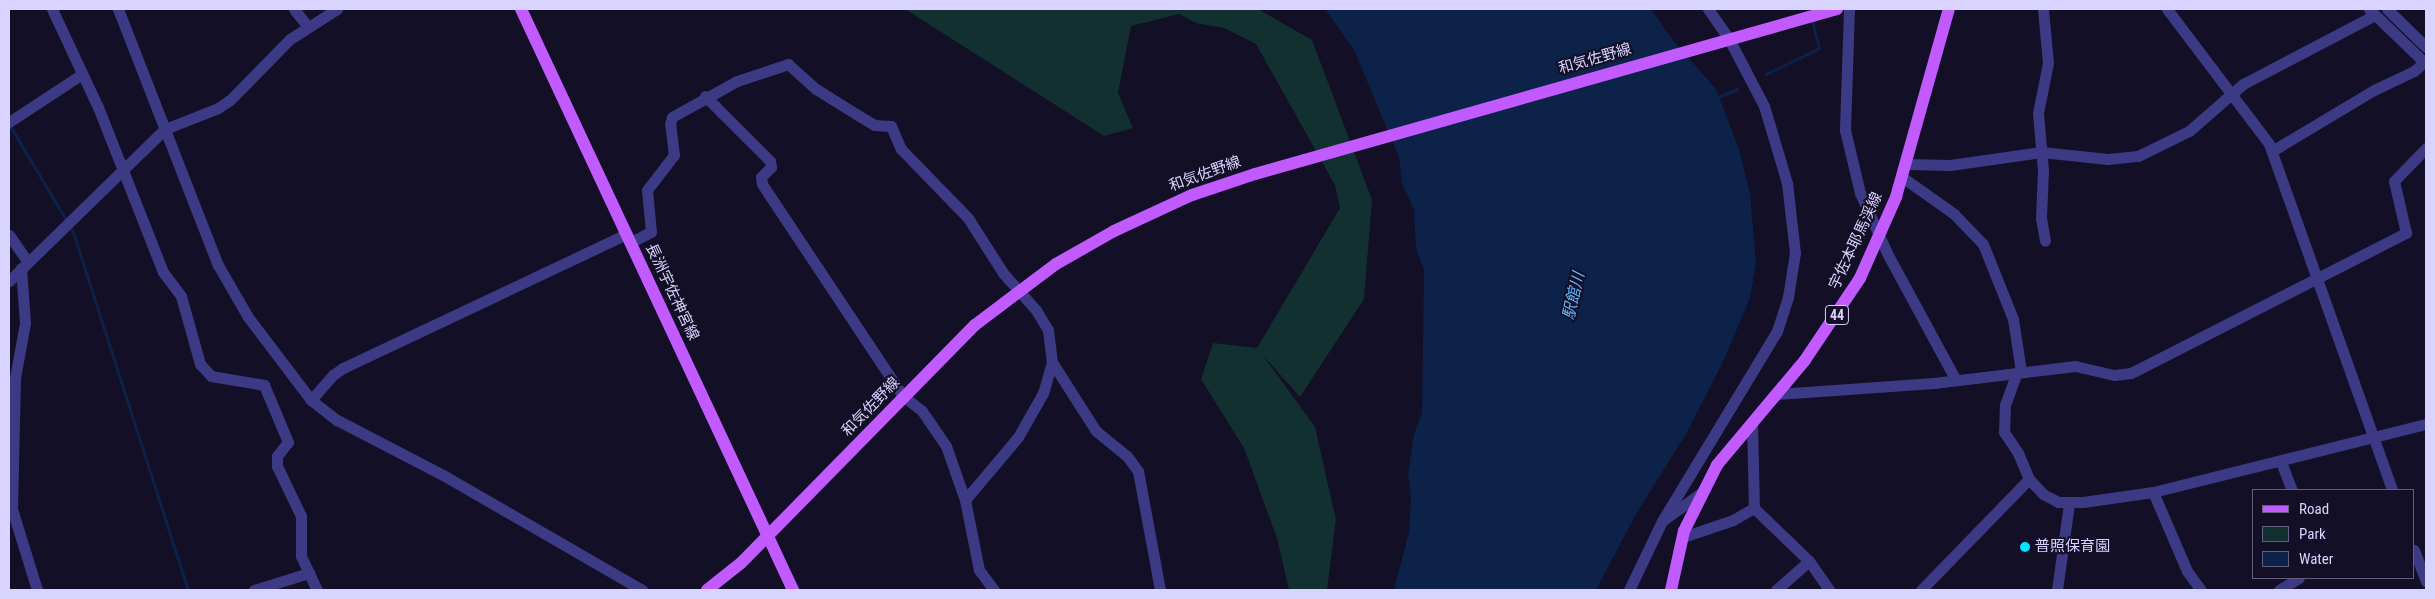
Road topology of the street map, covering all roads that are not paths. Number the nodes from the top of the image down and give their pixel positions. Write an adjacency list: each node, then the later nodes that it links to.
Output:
1 (52, 9): 18 (street)
2 (118, 9): 22 (street)
3 (294, 9): 14 (street)
4 (337, 9): 14 (street)
5 (521, 9): 31 (main road, 長洲宇佐神宮線)
6 (1708, 9): 15 (street)
7 (1837, 9): 15 (main road, 和気佐野線)
8 (1849, 9): 30 (street)
9 (1949, 9): 26 (main road, 宇佐本耶馬渓線 / 44)
10 (2043, 9): 25 (street)
11 (2167, 9): 19 (street)
12 (2387, 9): 16 (street)
13 (2372, 12): 17 (street); 19 (street)
14 (308, 27): 22 (street)
15 (1726, 39): 36 (main road, 和気佐野線); 56 (street)
16 (2426, 47)
17 (2425, 63): 24 (street)
18 (82, 74): 21 (street); 27 (street)
19 (2233, 92): 24 (street); 25 (street)
20 (705, 96): 31 (street); 36 (street); 41 (street)
21 (9, 122)
22 (165, 129): 27 (street); 42 (street)
23 (2426, 148): 34 (street)
24 (2272, 151): 34 (street)
25 (2041, 152): 26 (street); 32 (street)
26 (1907, 164): 28 (main road, 宇佐本耶馬渓線 / 44)
27 (121, 169): 33 (street); 61 (street)
28 (1902, 177): 30 (main road, 宇佐本耶馬渓線 / 44); 38 (street)
29 (9, 235): 33 (street)
30 (1878, 236): 39 (street); 40 (main road, 宇佐本耶馬渓線 / 44)
31 (629, 238): 42 (street); 57 (main road, 長洲宇佐神宮線)
32 (2045, 241)
33 (24, 265): 35 (street); 45 (street)
34 (2315, 278): 38 (street); 46 (street)
35 (9, 282)
36 (1018, 291): 37 (street); 41 (main road, 和気佐野線)
37 (1052, 362): 53 (street); 71 (street)
38 (2019, 371): 39 (street); 48 (street)
39 (1956, 380): 40 (street)
40 (1777, 394): 43 (main road, 宇佐本耶馬渓線 / 44)
41 (903, 396): 53 (street); 57 (main road, 和気佐野線)
42 (311, 400): 67 (street)
43 (1752, 422): 52 (main road, 宇佐本耶馬渓線 / 44); 55 (street)
44 (2426, 424): 46 (street)
45 (11, 426): 64 (street)
46 (2374, 438): 47 (street); 50 (street)
47 (2281, 462): 49 (street); 51 (street)
48 (2029, 479): 54 (street); 76 (street)
49 (2292, 489)
50 (2392, 489)
51 (2153, 492): 54 (street); 78 (street)
52 (1701, 493): 56 (street); 58 (main road, 宇佐本耶馬渓線 / 44)
53 (965, 500): 70 (street)
54 (2069, 503): 77 (street)
55 (1754, 508): 58 (street); 60 (street)
56 (1662, 521): 72 (street)
57 (768, 536): 68 (main road, 和気佐野線); 69 (main road, 長洲宇佐神宮線)
58 (1682, 537): 73 (main road, 宇佐本耶馬渓線 / 44)
59 (2415, 553): 63 (street)
60 (1809, 561): 74 (street); 75 (street)
61 (309, 574): 65 (street); 66 (street)
62 (2297, 579): 79 (street)
63 (2426, 582)
64 (37, 590)
65 (254, 590)
66 (317, 590)
67 (642, 590)
68 (707, 590)
69 (793, 590)
70 (994, 590)
71 (1160, 590)
72 (1628, 590)
73 (1671, 590)
74 (1776, 590)
75 (1830, 590)
76 (1922, 590)
77 (2056, 590)
78 (2201, 590)
79 (2279, 590)

